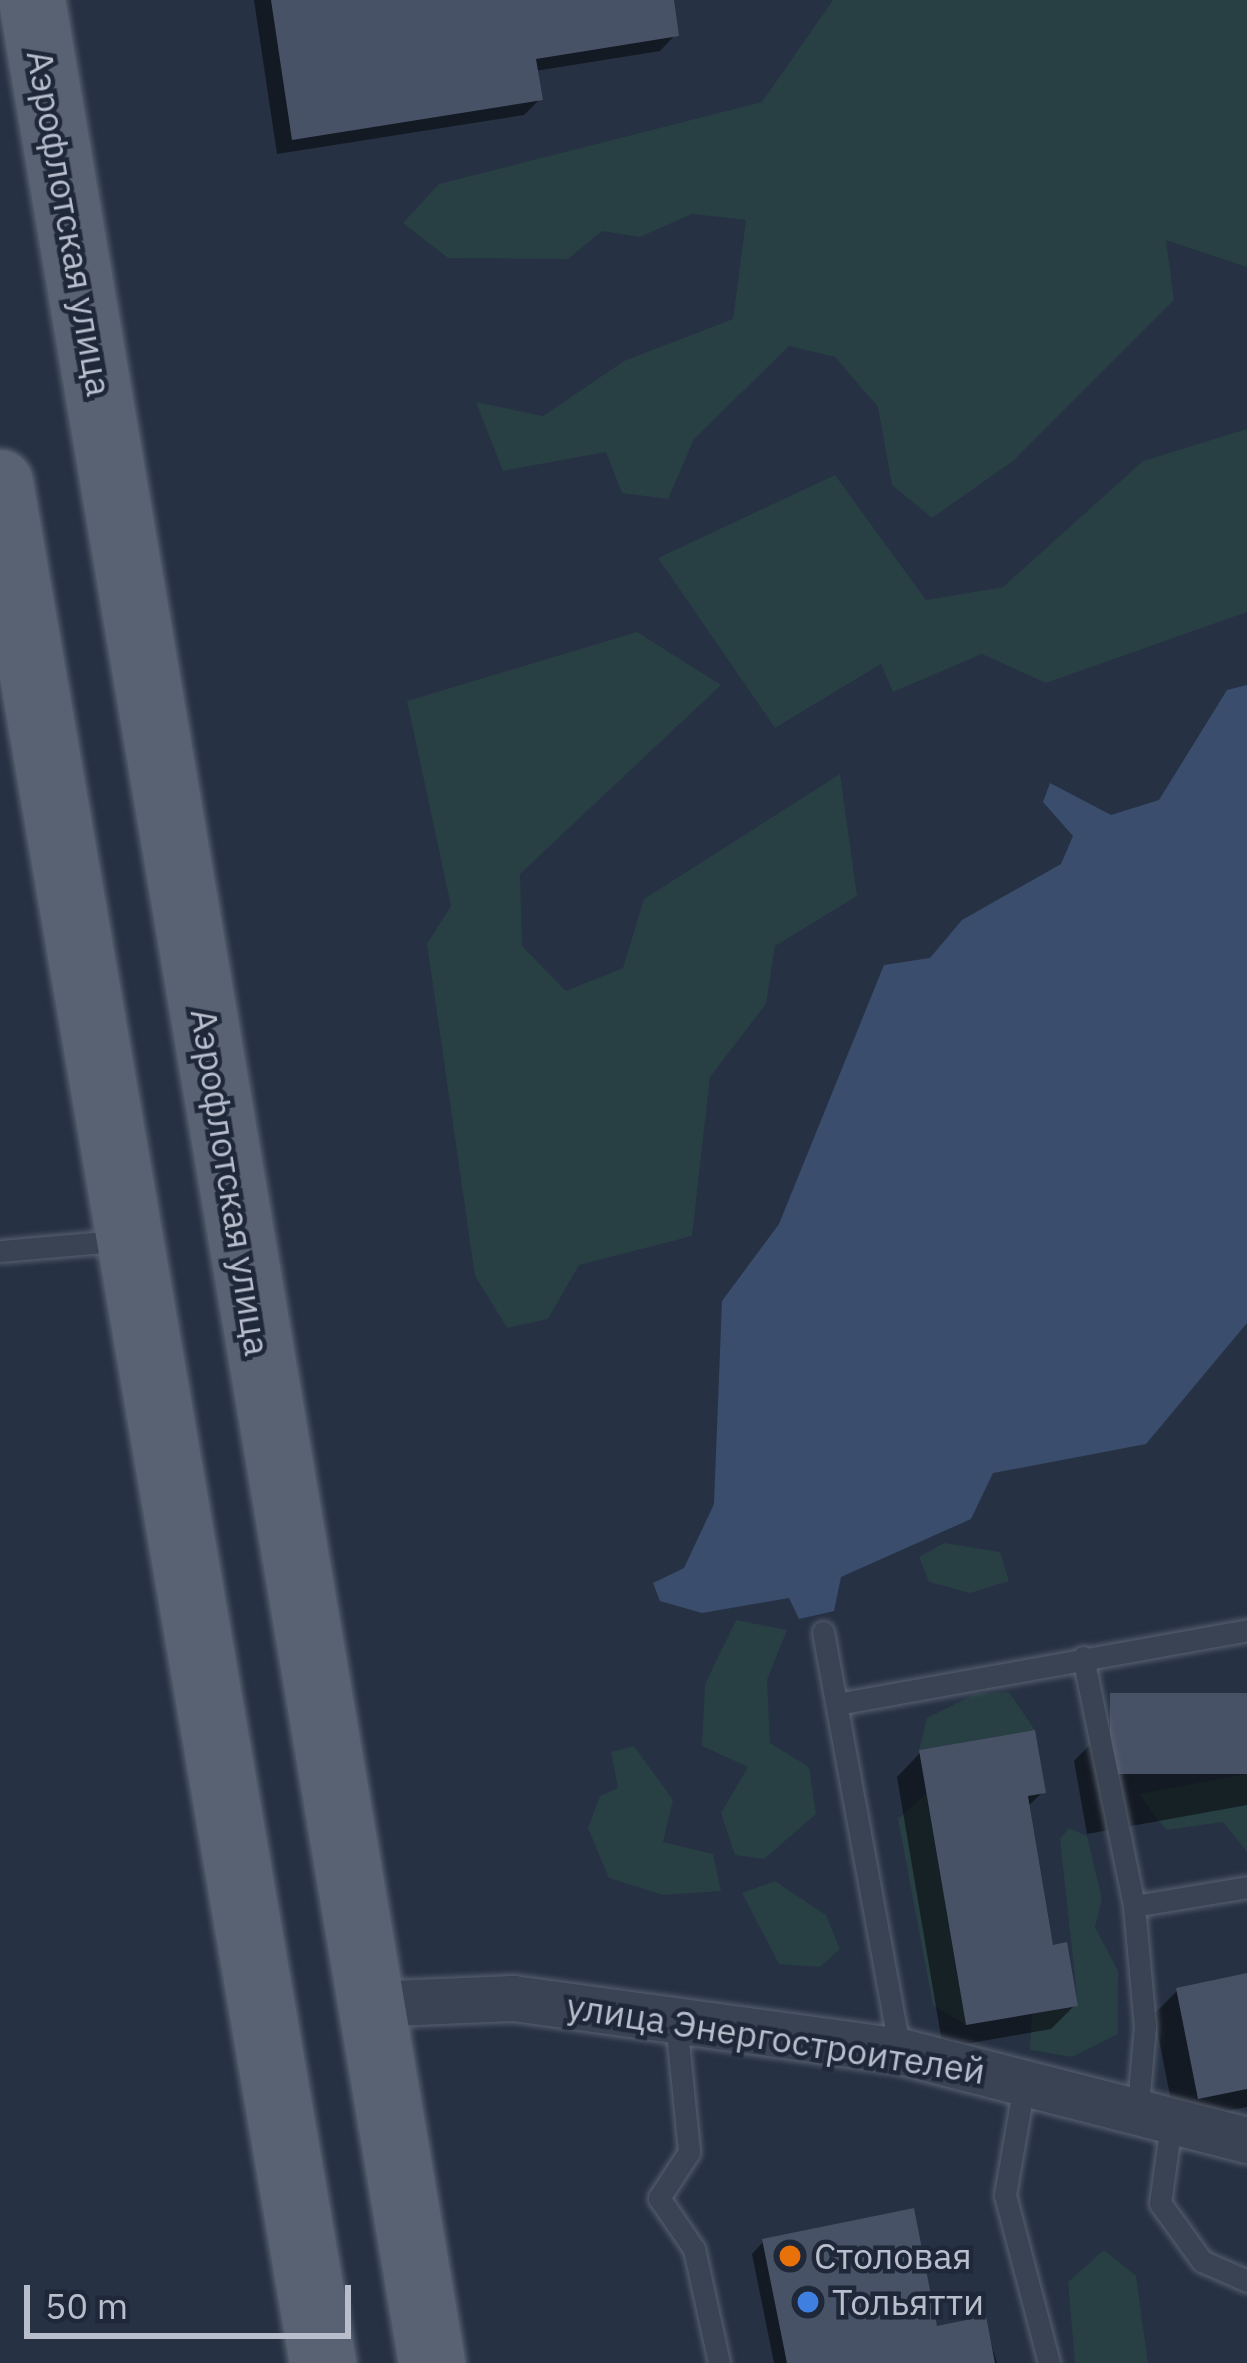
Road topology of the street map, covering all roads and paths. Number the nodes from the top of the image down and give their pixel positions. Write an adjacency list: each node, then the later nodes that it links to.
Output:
1 (32, 0): 11 (main road, Аэрофлотская улица)
2 (0, 483): 3 (main road)
3 (128, 1240): 4 (lane); 18 (main road)
4 (0, 1251)
5 (1247, 1630): 7 (lane)
6 (823, 1631): 8 (lane)
7 (1083, 1657): 8 (lane); 10 (lane)
8 (837, 1704): 13 (lane)
9 (1247, 1887): 10 (lane)
10 (1134, 1906): 15 (lane)
11 (368, 2004): 12 (street, улица Энергостроителей); 19 (main road, Аэрофлотская улица)
12 (676, 2021): 13 (street, улица Энергостроителей); 20 (lane)
13 (900, 2050): 14 (street, улица Энергостроителей)
14 (1025, 2079): 15 (street, улица Энергостроителей); 21 (lane)
15 (1155, 2110): 16 (street, улица Энергостроителей); 17 (lane)
16 (1247, 2140)
17 (1247, 2281)
18 (323, 2363)
19 (432, 2363)
20 (719, 2363)
21 (1048, 2363)

